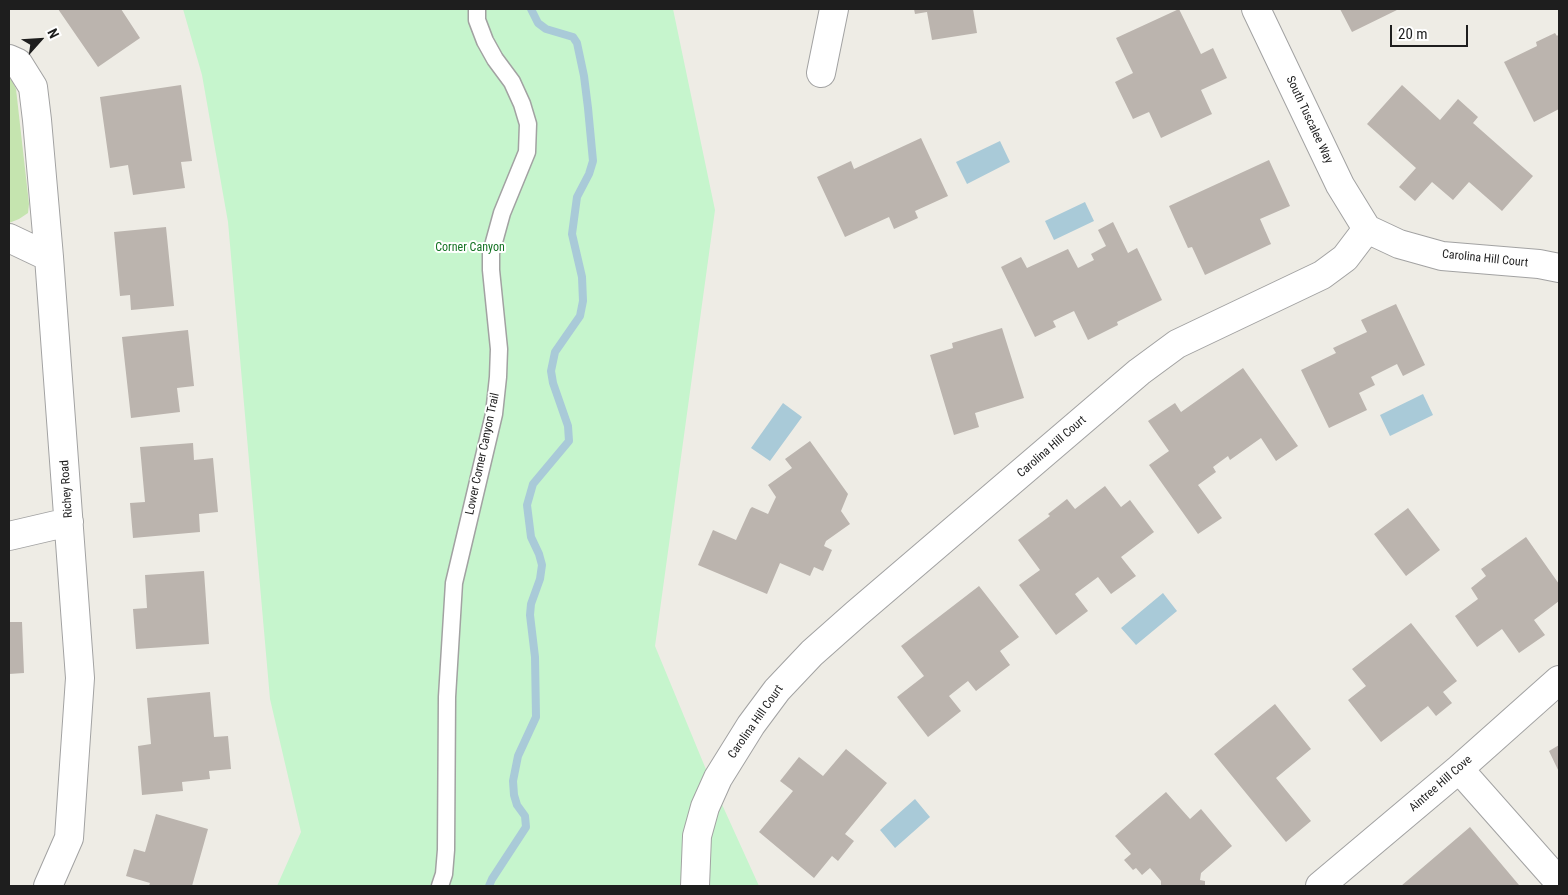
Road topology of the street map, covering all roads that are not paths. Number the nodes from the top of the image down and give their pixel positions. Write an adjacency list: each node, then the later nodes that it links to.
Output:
1 (477, 9): 16 (lane, Lower Corner Canyon Trail)
2 (834, 9): 5 (street)
3 (1256, 9): 6 (street, South Tuscalee Way)
4 (9, 59): 8 (street, Richey Road)
5 (820, 73)
6 (1367, 229): 9 (street, Carolina Hill Court); 17 (street, Carolina Hill Court)
7 (9, 238): 8 (street)
8 (49, 257): 10 (street, Richey Road)
9 (1559, 268)
10 (69, 522): 11 (street); 15 (street, Richey Road)
11 (9, 536)
12 (1559, 680): 13 (street, Aintree Hill Cove)
13 (1459, 769): 14 (street); 18 (street, Aintree Hill Cove)
14 (1559, 882)
15 (48, 886)
16 (440, 886)
17 (695, 886)
18 (1320, 886)

